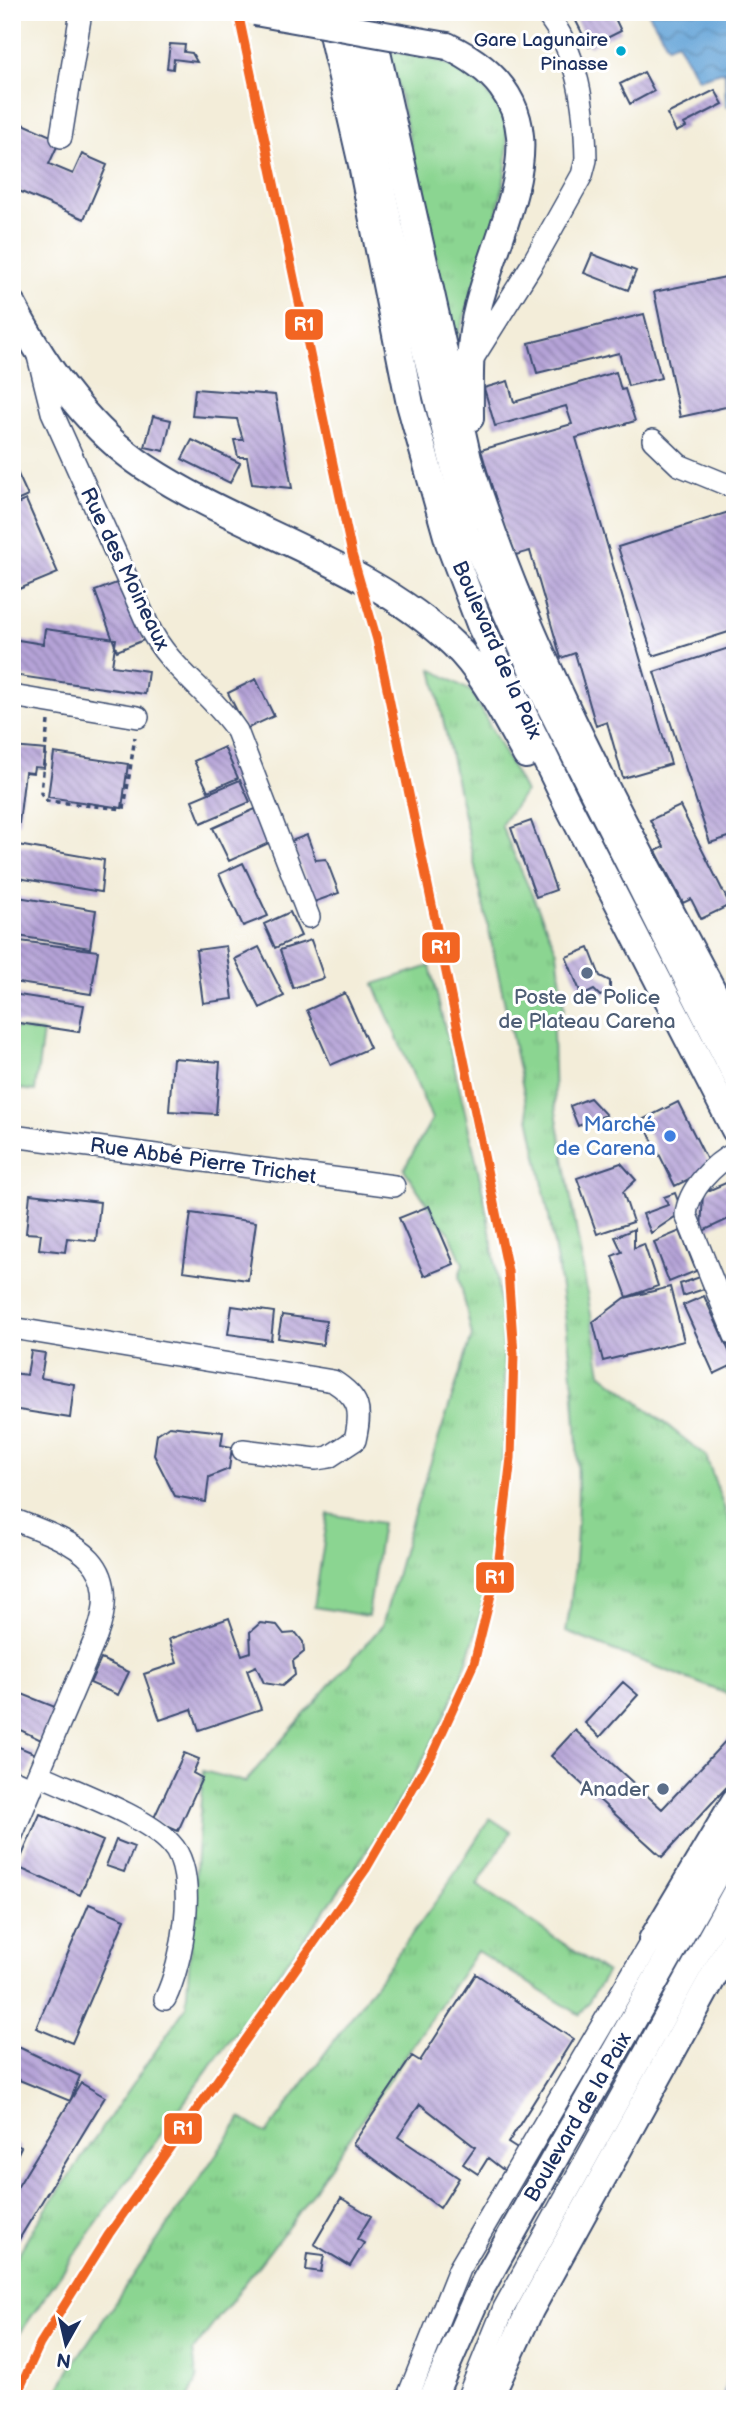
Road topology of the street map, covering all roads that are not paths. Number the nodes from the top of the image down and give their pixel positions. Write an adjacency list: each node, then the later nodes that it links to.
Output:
1 (81, 12): 7 (street)
2 (255, 12): 10 (main road, bridge)
3 (327, 12): 18 (main road, Boulevard de la Paix)
4 (346, 12): 15 (street, Boulevard de la Paix)
5 (368, 12): 12 (main road, Boulevard de la Paix)
6 (545, 12): 10 (street)
7 (61, 137)
8 (12, 304): 9 (main road)
9 (38, 355): 18 (main road); 19 (street, Rue des Moineaux)
10 (469, 365): 12 (main road)
11 (653, 440): 13 (street)
12 (468, 459): 14 (main road, Boulevard de la Paix)
13 (735, 488)
14 (490, 530): 15 (street); 21 (main road, Boulevard de la Paix)
15 (534, 680): 20 (street, Boulevard de la Paix)
16 (12, 696): 17 (street)
17 (138, 717)
18 (568, 805): 20 (main road, Boulevard de la Paix)
19 (309, 917)
20 (687, 1020): 22 (street, Boulevard de la Paix); 23 (street); 24 (main road, Boulevard de la Paix)
21 (735, 1033)
22 (735, 1079)
23 (735, 1087)
24 (735, 1130)
25 (12, 1136): 27 (street, Rue Abbé Pierre Trichet)
26 (735, 1153): 29 (street)
27 (394, 1186)
28 (12, 1328): 30 (street)
29 (735, 1336)
30 (243, 1450)
31 (12, 1519): 32 (street)
32 (27, 1781): 34 (street); 39 (street)
33 (735, 1801): 38 (main road)
34 (12, 1835)
35 (735, 1840): 41 (main road, Boulevard de la Paix)
36 (735, 1889): 42 (street, Boulevard de la Paix)
37 (735, 1937): 43 (main road)
38 (652, 1940): 40 (street)
39 (165, 1999)
40 (408, 2399)
41 (432, 2399)
42 (467, 2399)
43 (489, 2399)

